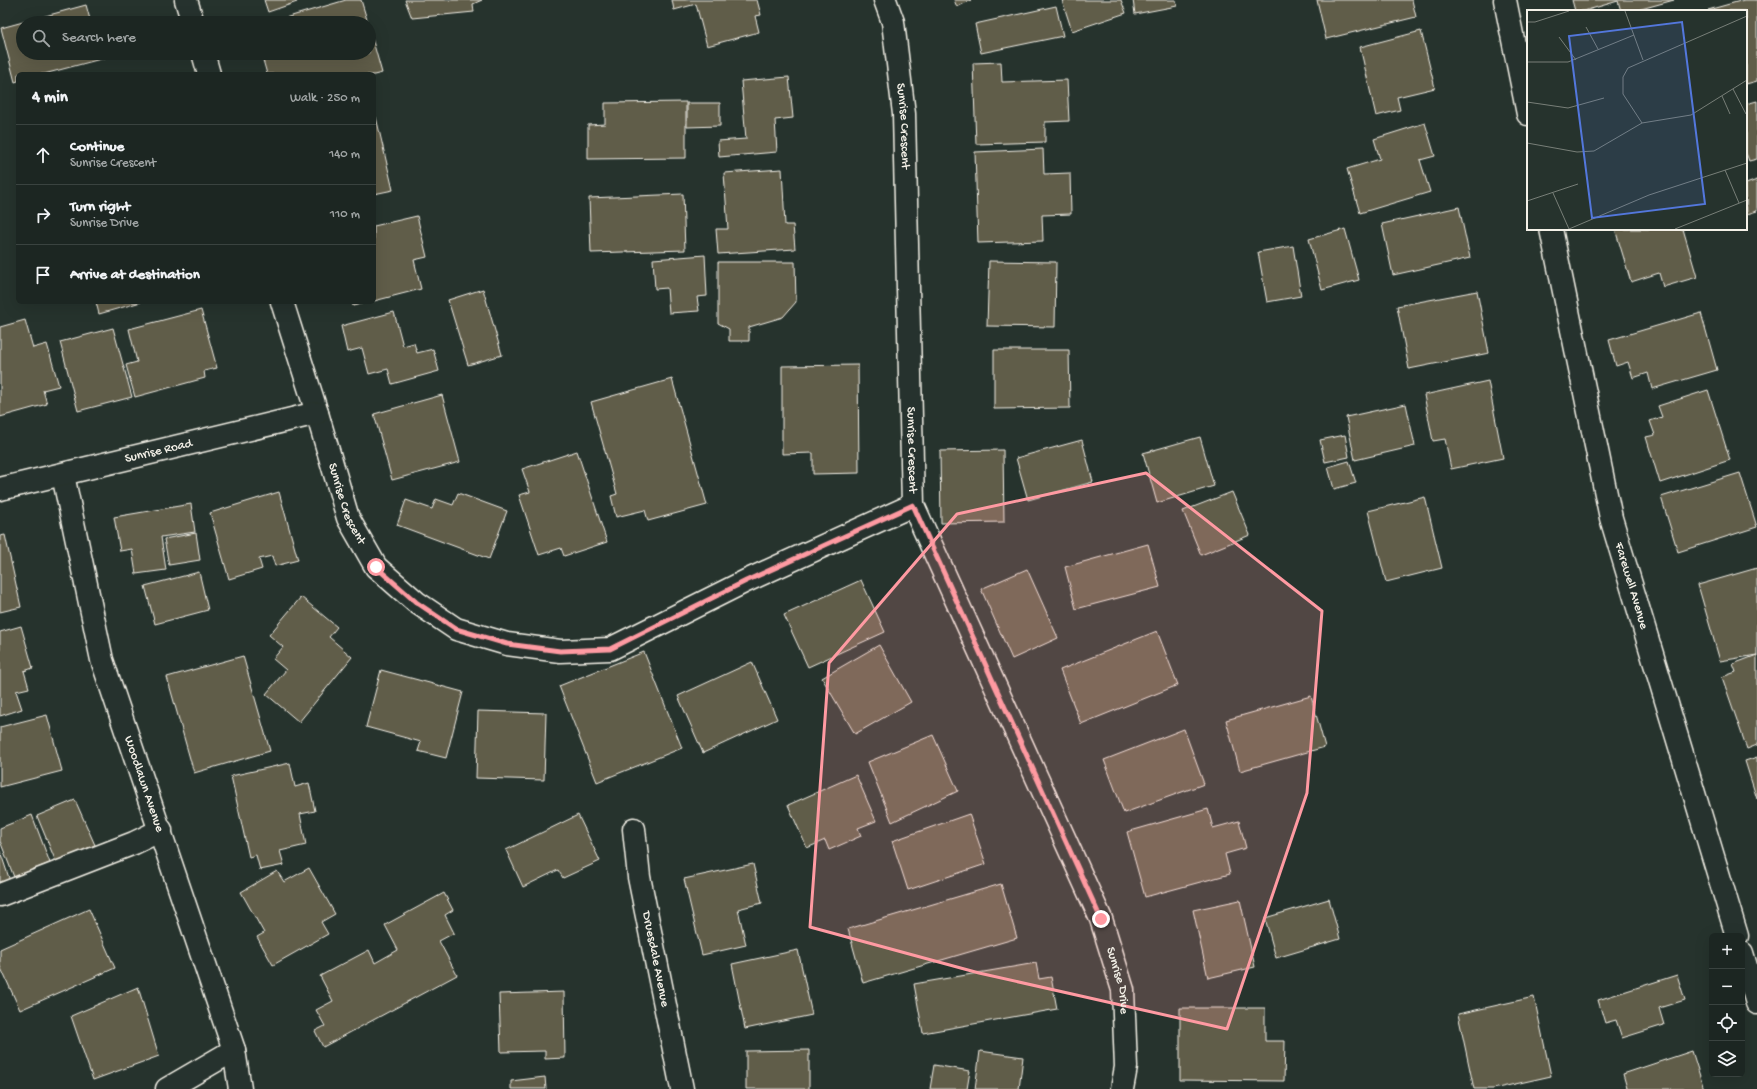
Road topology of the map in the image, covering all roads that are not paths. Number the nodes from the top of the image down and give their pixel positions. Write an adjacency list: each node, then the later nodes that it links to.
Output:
1 (186, 0): 4 (street)
2 (885, 0): 13 (street, Sunrise Crescent)
3 (1505, 0): 7 (street)
4 (191, 16)
5 (205, 60): 6 (street)
6 (208, 72)
7 (1527, 109)
8 (1551, 230): 17 (street, Farewell Avenue)
9 (283, 304): 10 (street, Sunrise Crescent)
10 (317, 413): 11 (street, Sunrise Road); 13 (street, Sunrise Crescent)
11 (63, 476): 12 (street, Sunrise Road); 15 (street, Woodlawn Avenue)
12 (0, 489)
13 (913, 505): 24 (street, Sunrise Drive)
14 (634, 829): 23 (street, Druesdale Avenue)
15 (161, 830): 16 (street); 20 (street, Woodlawn Avenue)
16 (0, 895)
17 (1736, 933)
18 (1745, 963): 19 (street)
19 (1757, 1003)
20 (234, 1050): 21 (street); 22 (street, Woodlawn Avenue)
21 (167, 1089)
22 (240, 1089)
23 (682, 1089)
24 (1122, 1089)

